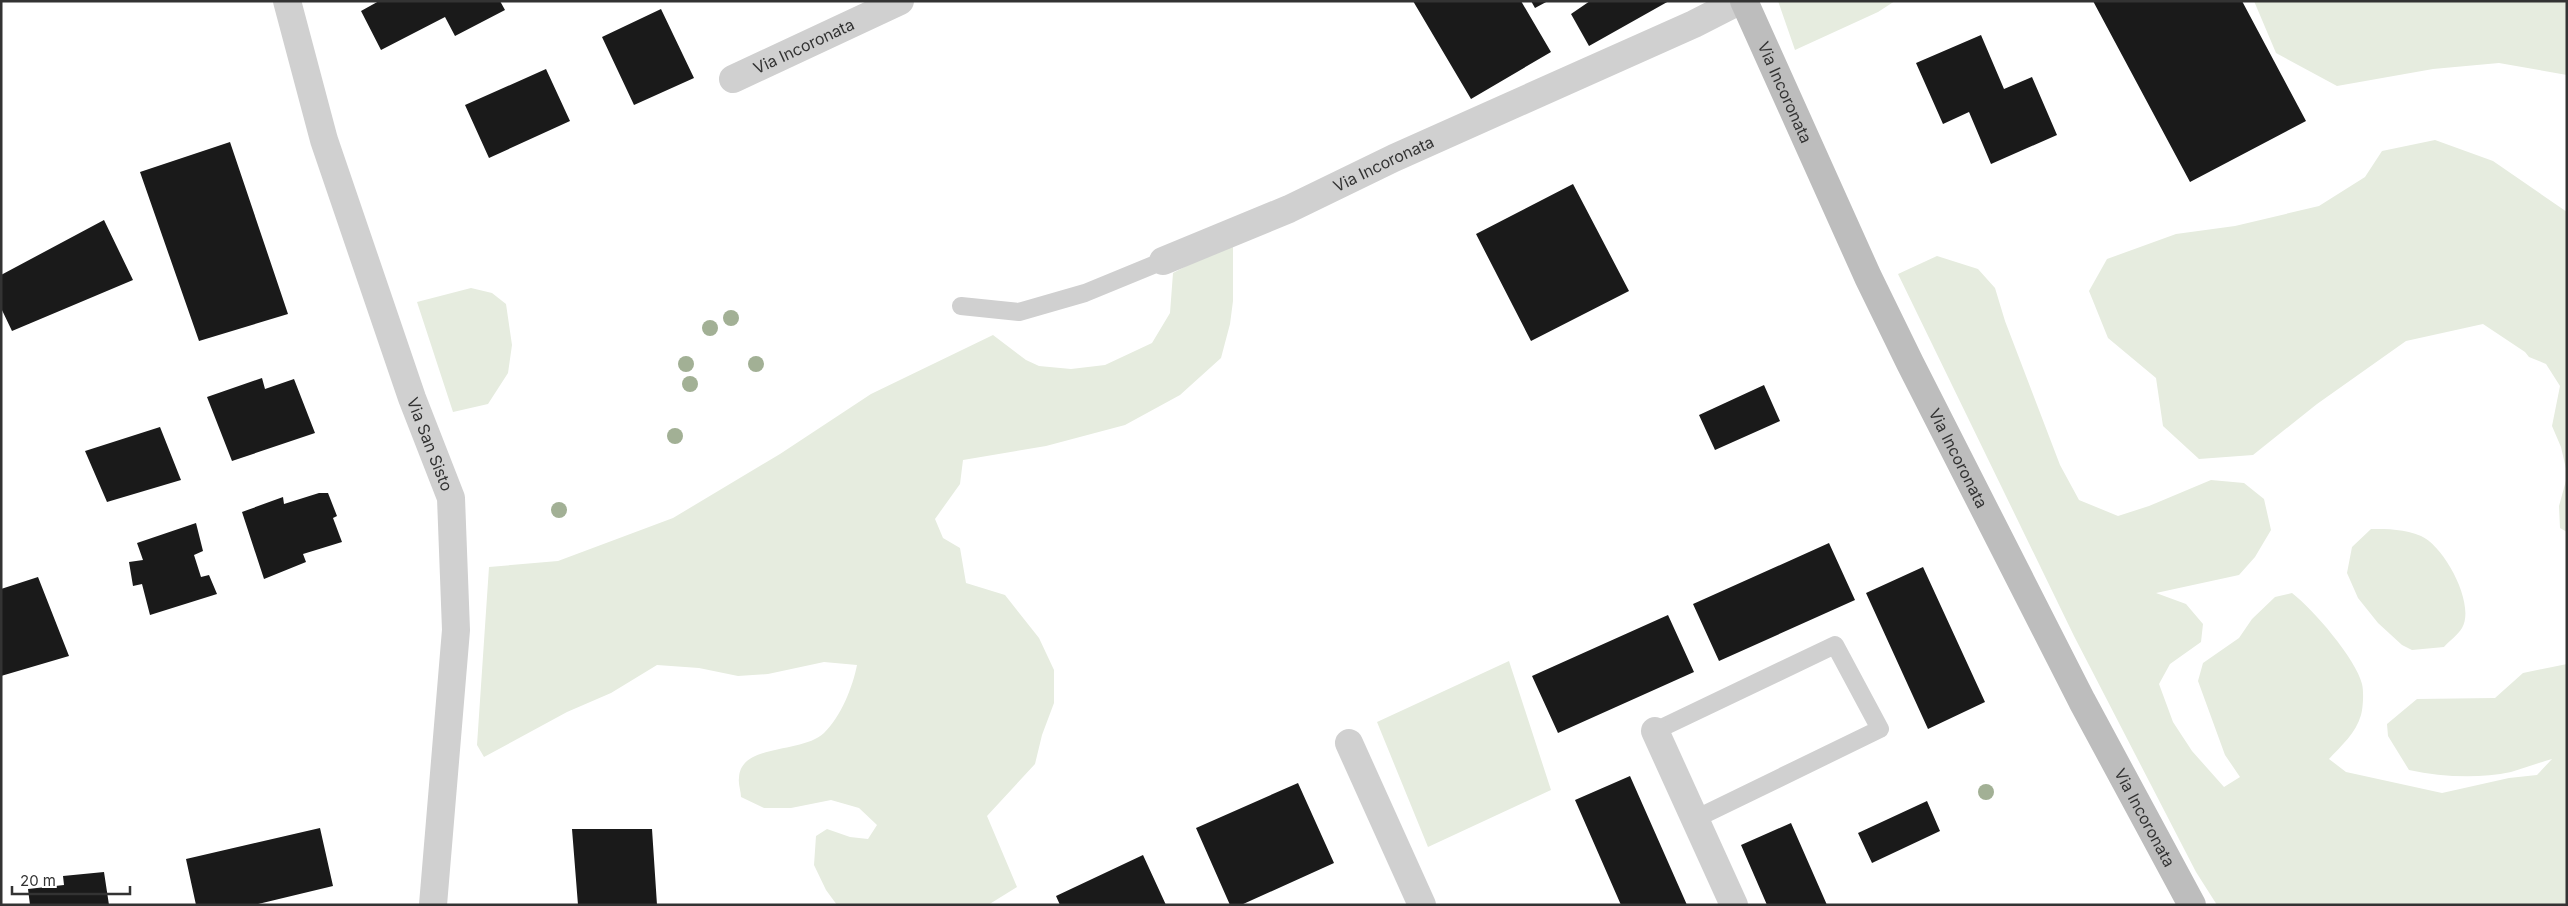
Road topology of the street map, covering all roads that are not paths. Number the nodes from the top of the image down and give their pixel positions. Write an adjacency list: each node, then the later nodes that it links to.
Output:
1 (287, 1): 12 (street, Via San Sisto)
2 (900, 1): 5 (street, Via Incoronata)
3 (1739, 1): 6 (street, Via Incoronata)
4 (1744, 1): 11 (main road, Via Incoronata)
5 (733, 79)
6 (1163, 261): 7 (lane)
7 (961, 306)
8 (1655, 731): 10 (street); 10 (lane)
9 (1349, 743): 13 (street)
10 (1695, 819): 14 (street)
11 (2186, 903)
12 (433, 905)
13 (1422, 905)
14 (1734, 905)

